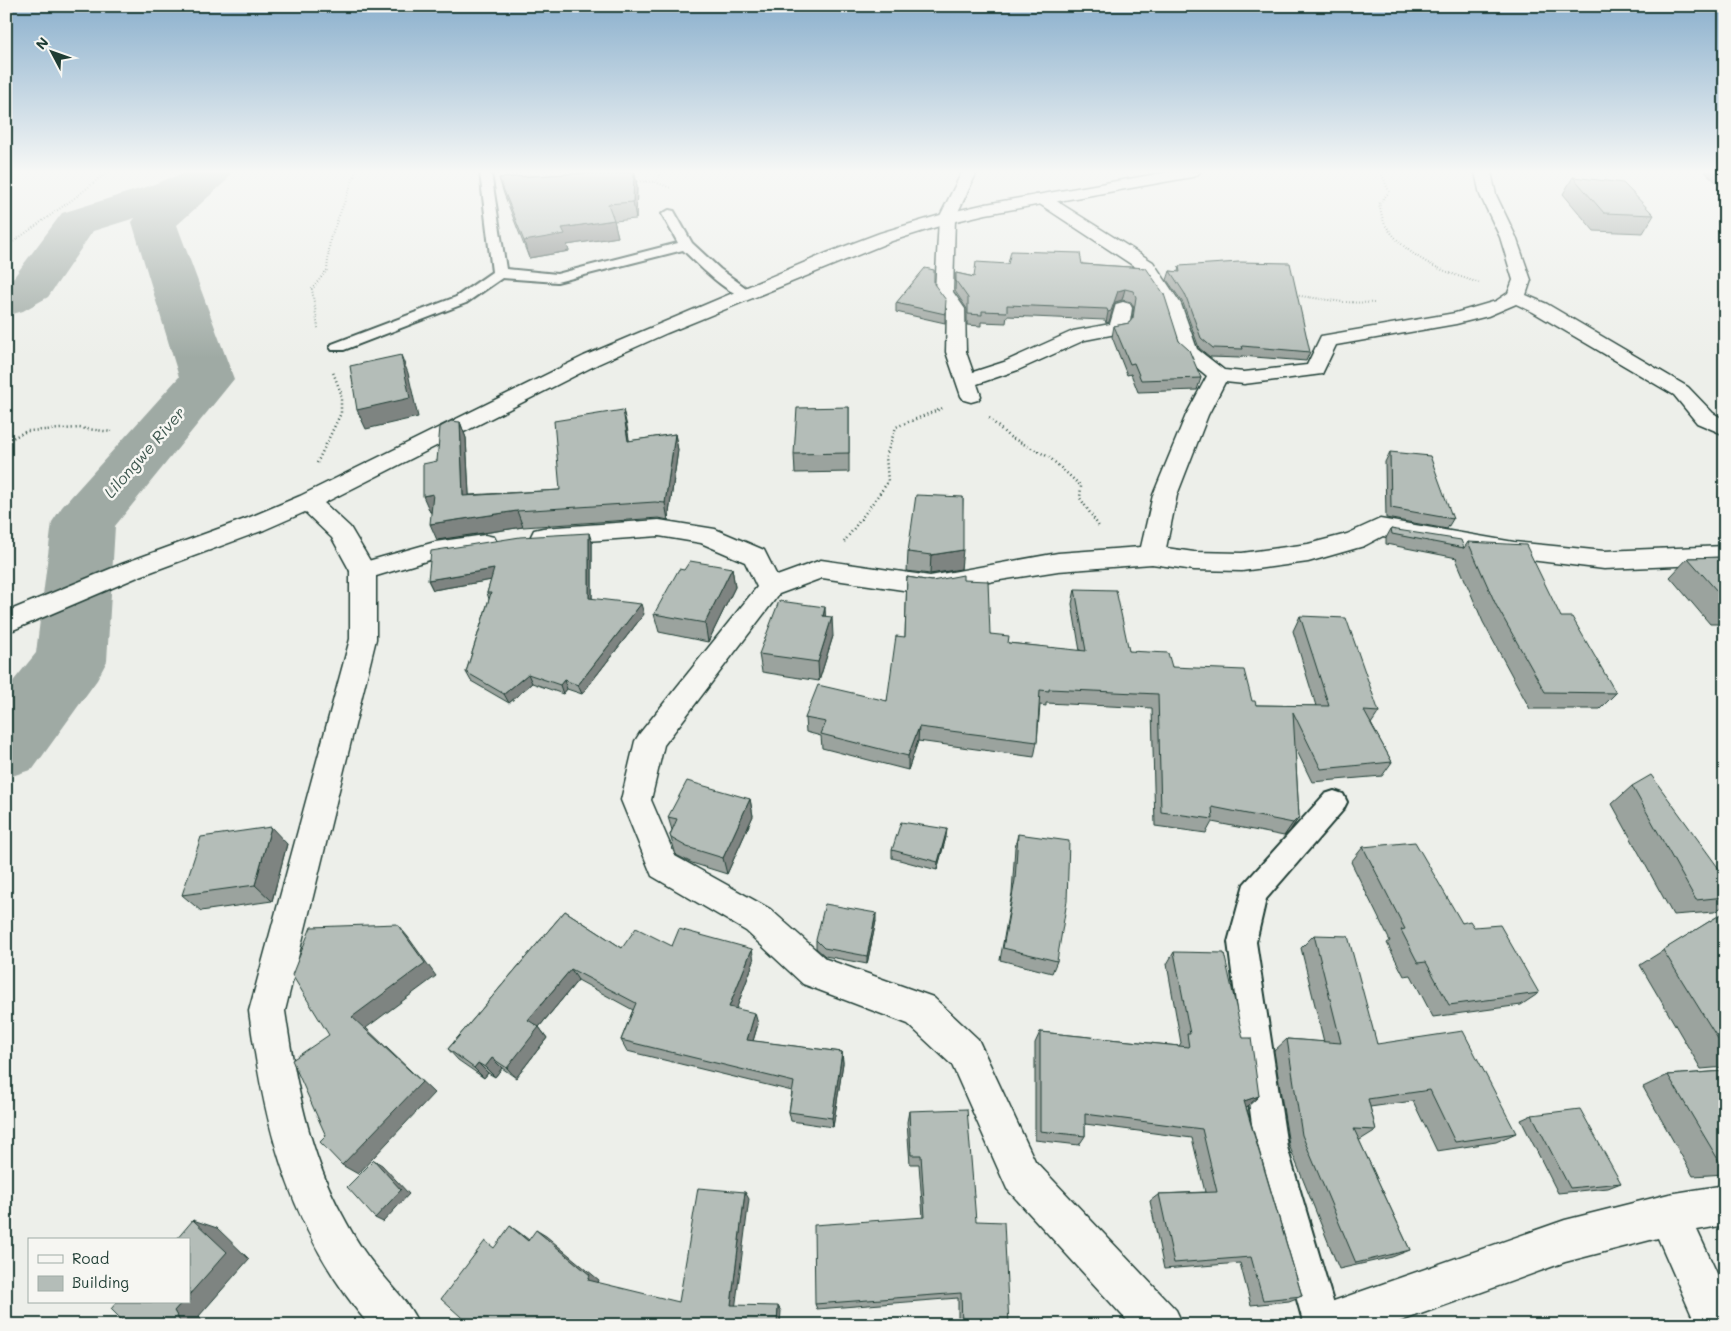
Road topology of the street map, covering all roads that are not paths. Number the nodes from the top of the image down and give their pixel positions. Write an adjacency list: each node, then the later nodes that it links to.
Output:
1 (494, 234): 8 (lane)
2 (680, 234): 7 (lane)
3 (896, 234): 9 (street)
4 (947, 234): 11 (street)
5 (1097, 234): 13 (street)
6 (1506, 234): 10 (street)
7 (686, 245): 8 (lane); 9 (lane)
8 (499, 273): 12 (lane)
9 (745, 293): 15 (street)
10 (1515, 297): 13 (street); 14 (street)
11 (1123, 308)
12 (338, 347)
13 (1218, 376): 16 (street)
14 (1725, 429)
15 (308, 501): 18 (street); 20 (street)
16 (1152, 555): 17 (street); 19 (street)
17 (1725, 555)
18 (363, 571): 19 (street); 24 (street)
19 (770, 588): 25 (street)
20 (6, 623)
21 (1334, 802): 26 (lane)
22 (1725, 1205): 23 (street)
23 (1669, 1215): 27 (street); 28 (street)
24 (397, 1325)
25 (1161, 1325)
26 (1322, 1325)
27 (1328, 1325)
28 (1718, 1325)

